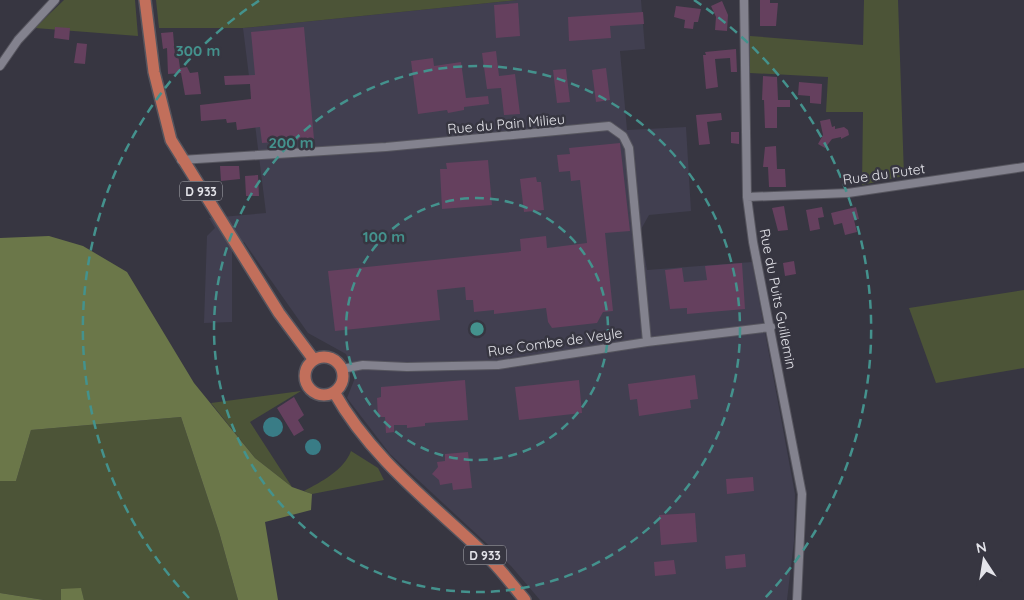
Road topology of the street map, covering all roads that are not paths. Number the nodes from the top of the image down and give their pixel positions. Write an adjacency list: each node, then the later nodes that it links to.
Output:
1 (55, 0): 4 (street)
2 (145, 0): 5 (main road, D 933)
3 (744, 0): 7 (street, Rue du Puits Guillemin)
4 (0, 66)
5 (181, 160): 9 (street, Rue du Pain Milieu); 10 (main road, D 933)
6 (1024, 166): 7 (street, Rue du Putet)
7 (747, 197): 8 (street, Rue du Puits Guillemin)
8 (771, 327): 9 (street, Rue Combe de Veyle); 14 (street, Rue du Puits Guillemin)
9 (647, 342): 11 (street, Rue Combe de Veyle)
10 (314, 360): 11 (main road); 12 (main road)
11 (342, 369): 12 (main road)
12 (334, 392): 13 (main road, D 933)
13 (525, 600)
14 (796, 600)

